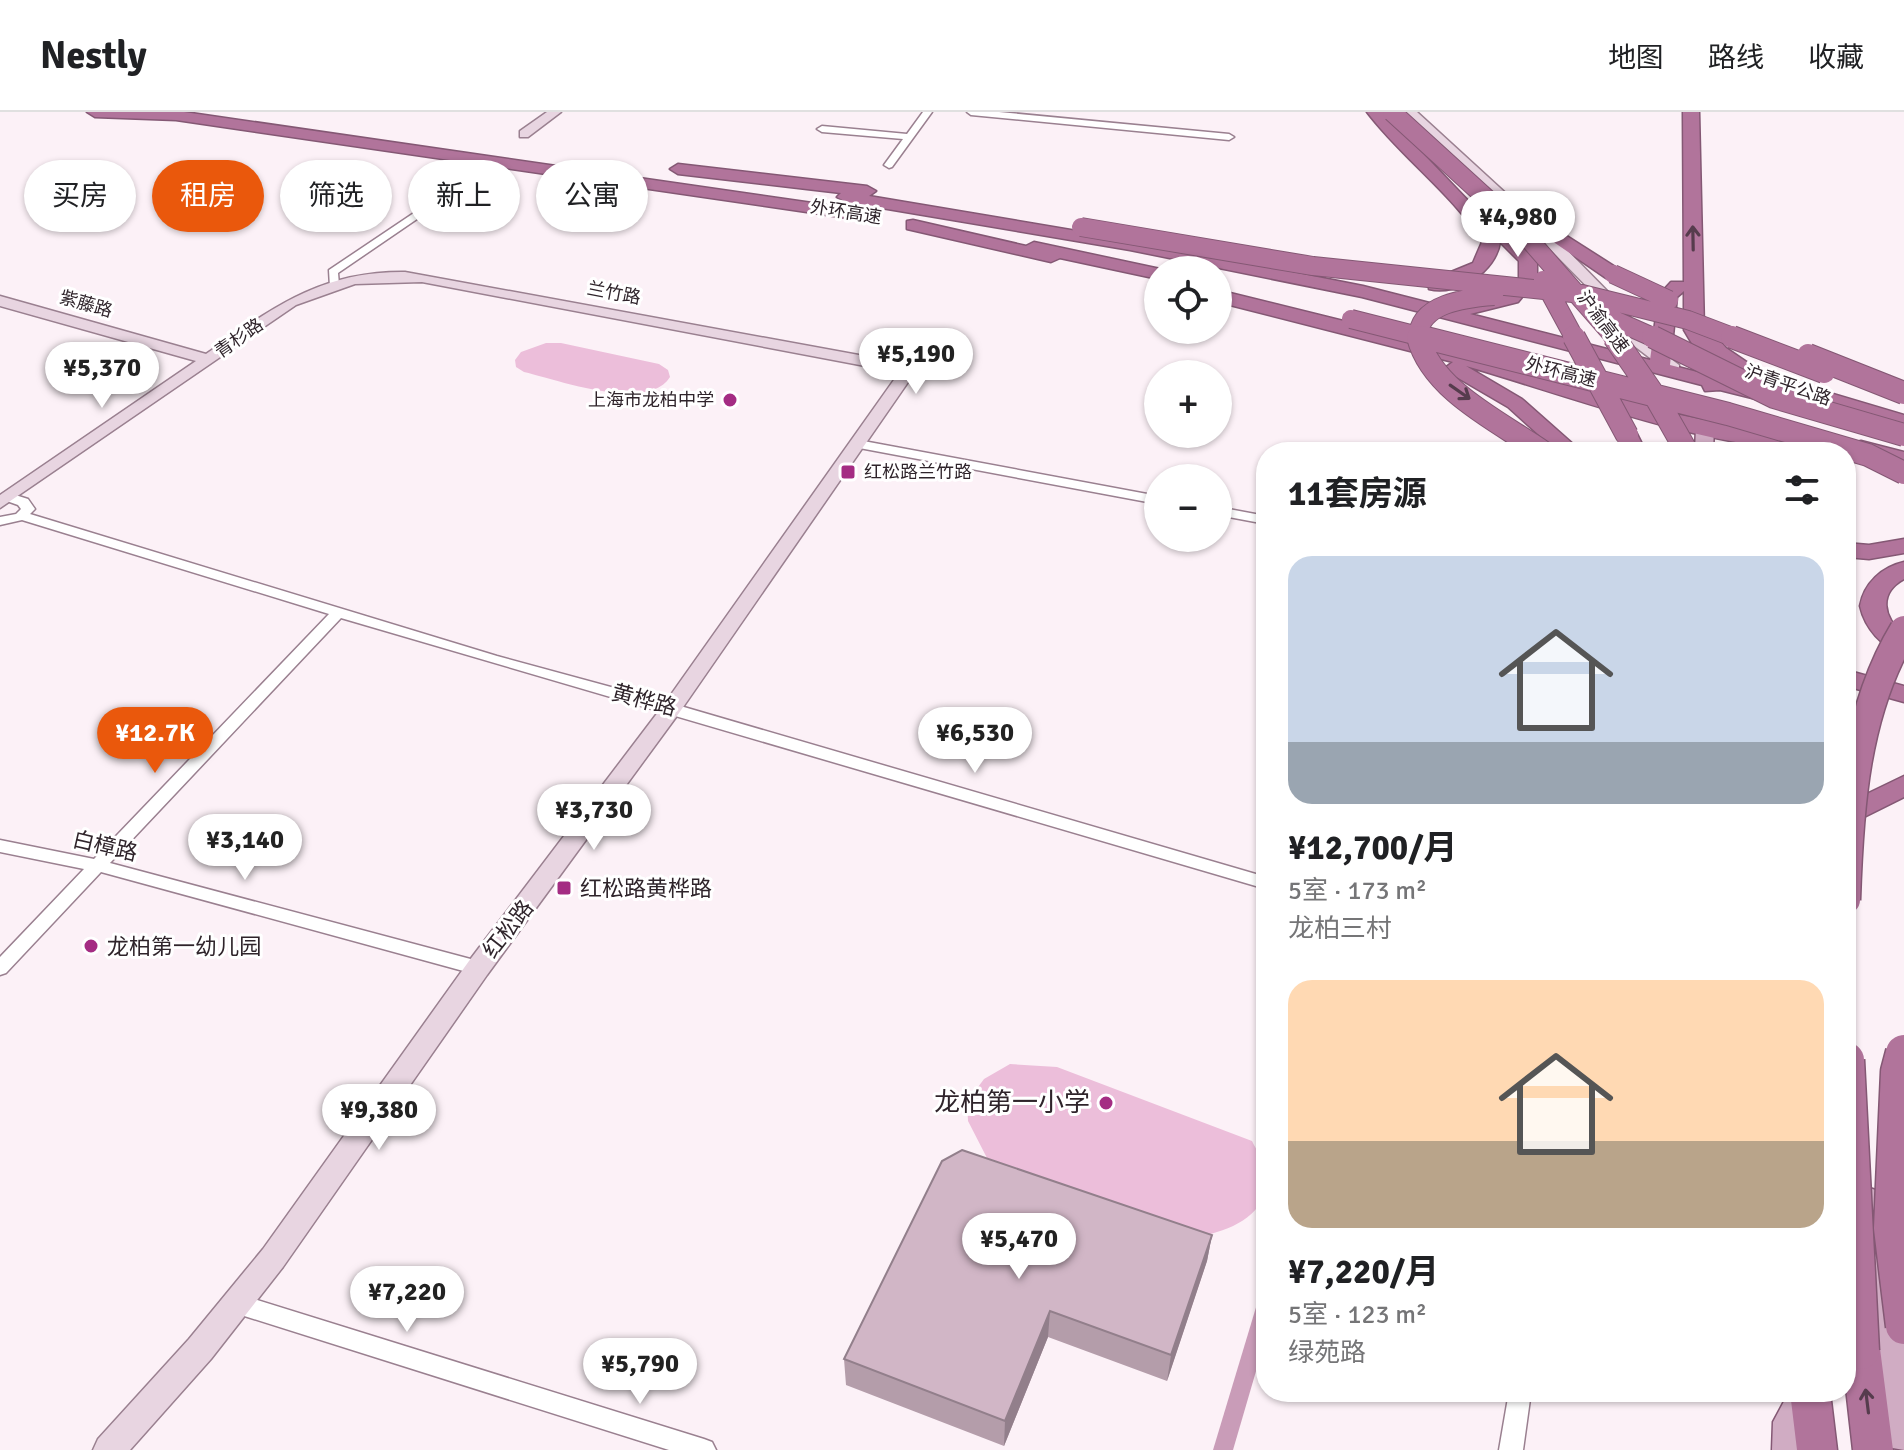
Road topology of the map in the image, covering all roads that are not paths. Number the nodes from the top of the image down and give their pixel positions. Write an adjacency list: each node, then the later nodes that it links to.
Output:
1 (95, 112): 17 (highway)
2 (152, 112): 17 (highway, 外环高速)
3 (239, 112): 14 (highway, 外环高速)
4 (247, 112): 14 (highway)
5 (555, 112): 16 (street)
6 (928, 112): 18 (street)
7 (971, 112): 19 (street)
8 (1376, 112): 29 (highway, 沪渝高速); 31 (highway)
9 (1384, 112): 20 (street)
10 (1395, 112): 26 (highway, bridge); 45 (highway, 沪渝高速, bridge)
11 (1410, 112): 45 (street)
12 (1675, 112): 45 (highway)
13 (1691, 112): 41 (highway, 沪青平公路, one-way to 13)
14 (347, 127): 21 (highway, 外环高速)
15 (822, 129): 18 (street)
16 (524, 134)
17 (331, 137): 27 (highway, 外环高速)
18 (910, 137): 22 (street)
19 (1229, 137)
20 (1427, 151): 40 (highway); 45 (street)
21 (588, 160)
22 (889, 165)
23 (648, 167): 39 (highway, bridge)
24 (648, 168): 25 (highway, 外环高速)
25 (846, 197): 30 (highway, 外环高速); 31 (highway)
26 (1529, 217): 45 (highway, bridge); 49 (highway, bridge)
27 (885, 219): 32 (highway, 外环高速); 34 (highway)
28 (408, 221): 35 (street)
29 (1519, 242): 43 (highway, bridge); 60 (highway, 沪渝高速, bridge)
30 (1144, 257)
31 (1252, 269): 40 (highway)
32 (1144, 270)
33 (1232, 277): 42 (highway, 外环高速)
34 (1144, 278)
35 (334, 285): 44 (street, 青杉路); 46 (street, 兰竹路)
36 (1232, 290): 42 (highway, 外环高速)
37 (1232, 298): 42 (highway)
38 (0, 301): 44 (street, 紫藤路)
39 (1632, 305): 51 (highway, bridge); 64 (highway, bridge)
40 (1445, 311): 45 (highway)
41 (1694, 316): 48 (highway, 沪青平公路); 53 (highway, 沪青平公路)
42 (1352, 317): 47 (highway, 外环高速, bridge); 55 (highway, 外环高速, bridge); 57 (highway); 60 (highway)
43 (1576, 337): 47 (highway, bridge); 59 (highway, bridge)
44 (208, 359): 73 (street, 青杉路)
45 (1667, 361): 48 (highway); 55 (highway, bridge); 56 (highway, one-way to 56, bridge); 60 (highway, 沪渝高速, bridge); 60 (highway)
46 (886, 365): 66 (street, 红松路)
47 (1592, 380): 52 (highway, 外环高速, bridge); 58 (highway)
48 (1712, 382): 50 (highway); 54 (highway, 沪青平公路)
49 (1904, 393)
50 (1759, 394): 54 (highway); 55 (highway)
51 (1904, 403)
52 (1728, 414): 63 (highway, bridge); 65 (highway, 外环高速, bridge)
53 (1904, 422)
54 (1705, 427): 60 (highway); 61 (main road); 62 (highway)
55 (1904, 436)
56 (1530, 442)
57 (1561, 442)
58 (1614, 442)
59 (1630, 442)
60 (1677, 442)
61 (1704, 442)
62 (1779, 442)
63 (1824, 442)
64 (1826, 442)
65 (1838, 442)
66 (858, 444): 72 (street); 88 (street, 红松路)
67 (1856, 447): 70 (highway, 外环高速, bridge)
68 (1856, 451): 71 (highway, bridge)
69 (1856, 459): 71 (highway)
70 (1904, 459)
71 (1904, 471)
72 (1144, 497)
73 (5, 500): 75 (street)
74 (1232, 514): 76 (street)
75 (22, 516): 77 (street, 黄桦路); 83 (street, 黄桦路)
76 (1256, 518)
77 (0, 521)
78 (1904, 546): 79 (highway)
79 (1856, 551)
80 (1904, 561): 81 (highway)
81 (1856, 566)
82 (1904, 569): 85 (highway)
83 (340, 611): 88 (street, 黄桦路); 93 (street)
84 (1904, 630): 89 (highway, bridge)
85 (1904, 646)
86 (1856, 681): 87 (highway)
87 (1904, 694)
88 (672, 708): 94 (street, 黄桦路); 96 (street, 红松路)
89 (1856, 783)
90 (1904, 785): 91 (highway)
91 (1856, 811)
92 (0, 846): 93 (street, 白樟路)
93 (96, 865): 95 (street); 96 (street, 白樟路)
94 (1256, 880)
95 (0, 968)
96 (478, 968): 103 (street, 红松路)
97 (1904, 1053): 100 (highway, bridge)
98 (1904, 1104): 100 (highway, bridge)
99 (1856, 1121): 104 (highway, bridge)
100 (1900, 1148): 102 (main road); 104 (highway, bridge)
101 (1856, 1200): 102 (main road); 104 (highway, bridge)
102 (1897, 1235): 104 (main road)
103 (238, 1304): 110 (street, 红松路); 111 (street)
104 (1890, 1330): 109 (main road); 116 (highway, one-way to 104)
105 (1518, 1402): 112 (street)
106 (1803, 1402): 113 (main road)
107 (1810, 1402): 114 (highway)
108 (1830, 1402): 115 (highway)
109 (1904, 1447)
110 (109, 1450)
111 (704, 1450)
112 (1511, 1450)
113 (1789, 1450)
114 (1817, 1450)
115 (1834, 1450)
116 (1873, 1450)

